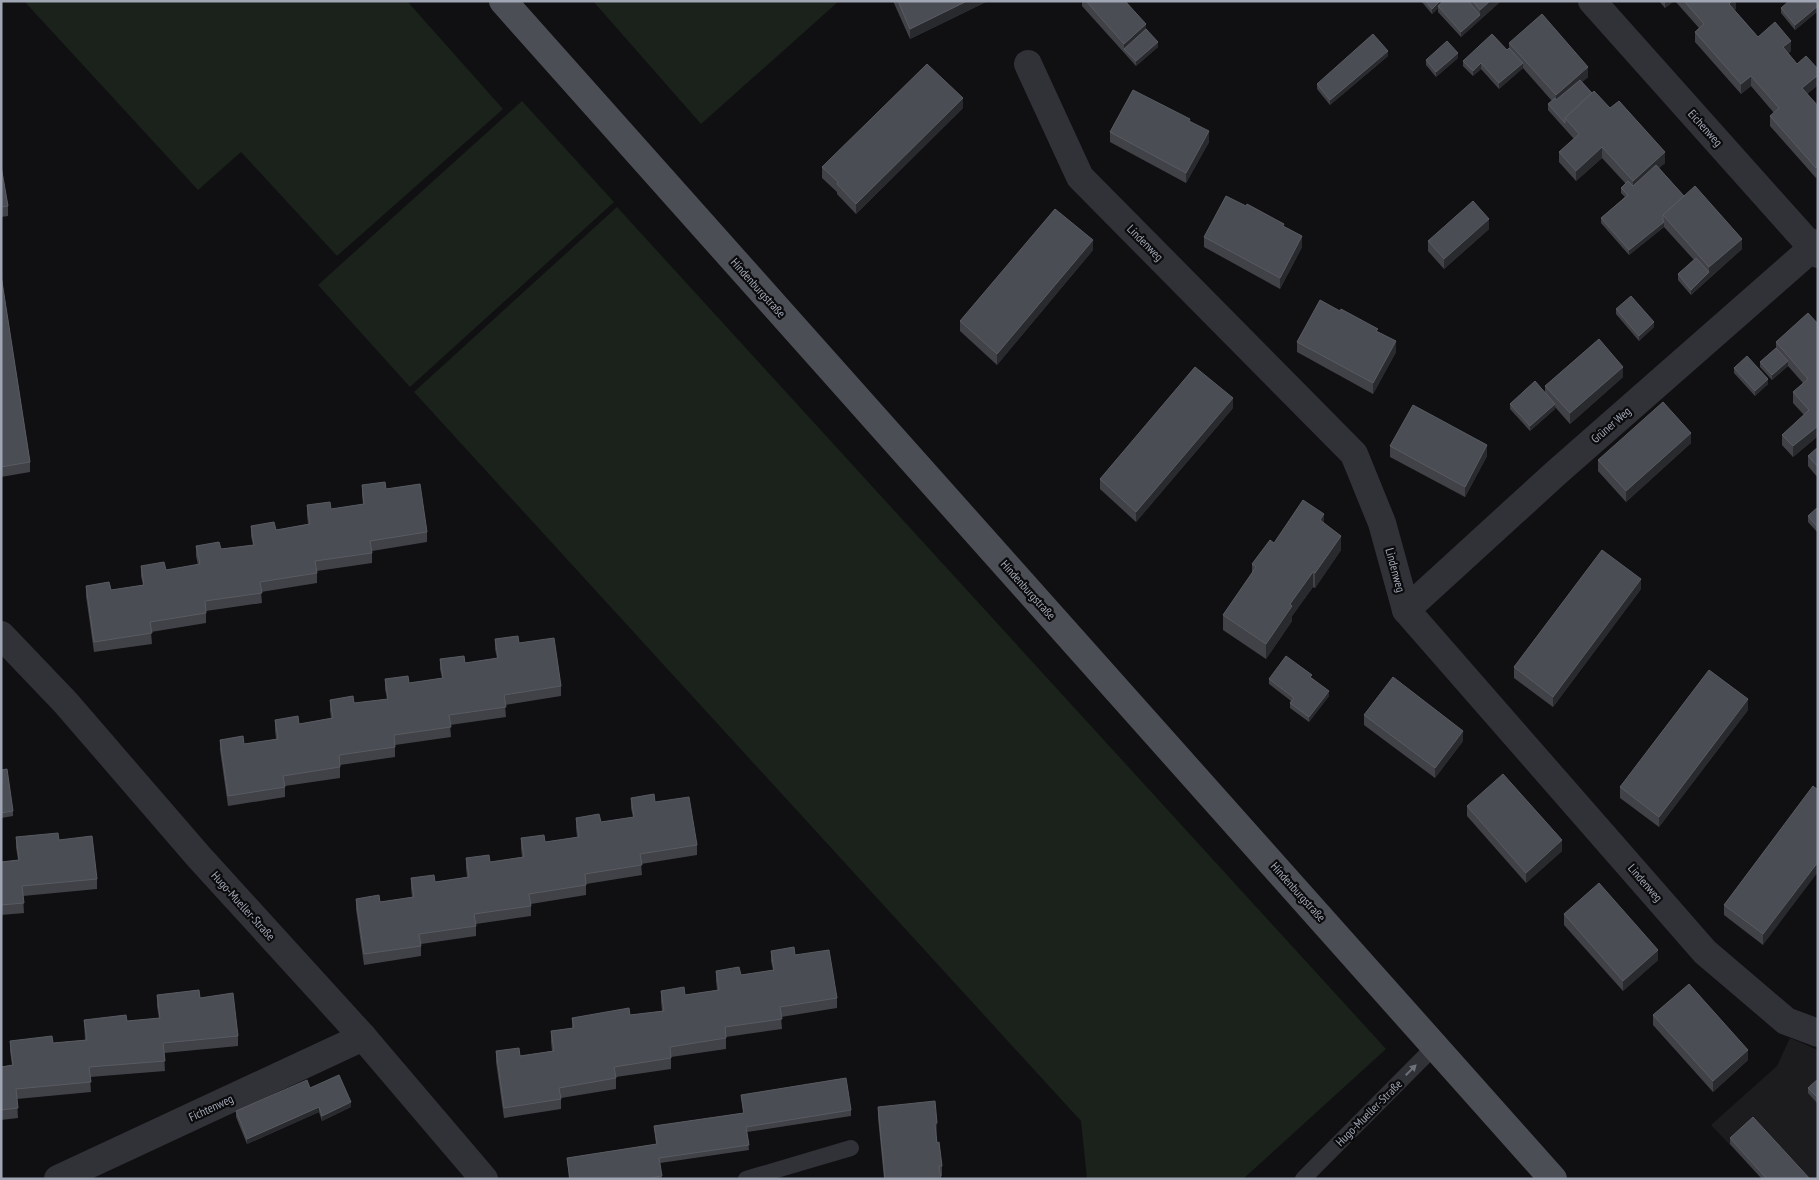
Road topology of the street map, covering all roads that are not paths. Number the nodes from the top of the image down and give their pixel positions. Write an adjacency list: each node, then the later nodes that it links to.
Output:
1 (503, 1): 9 (main road, Hindenburgstraße)
2 (1592, 1): 4 (street, Eichenweg)
3 (1028, 64): 5 (street, Lindenweg)
4 (1816, 249): 5 (street, Grüner Weg)
5 (1406, 610): 7 (street, Lindenweg)
6 (1, 635): 8 (street, Hugo-Mueller-Straße)
7 (1818, 1033)
8 (363, 1037): 11 (street, Fichtenweg); 12 (street, Hugo-Mueller-Straße)
9 (1435, 1046): 14 (lane, Hugo-Mueller-Straße, one-way to 9); 15 (main road, Hindenburgstraße)
10 (851, 1148): 13 (lane)
11 (58, 1179)
12 (484, 1179)
13 (746, 1179)
14 (1303, 1179)
15 (1553, 1179)

